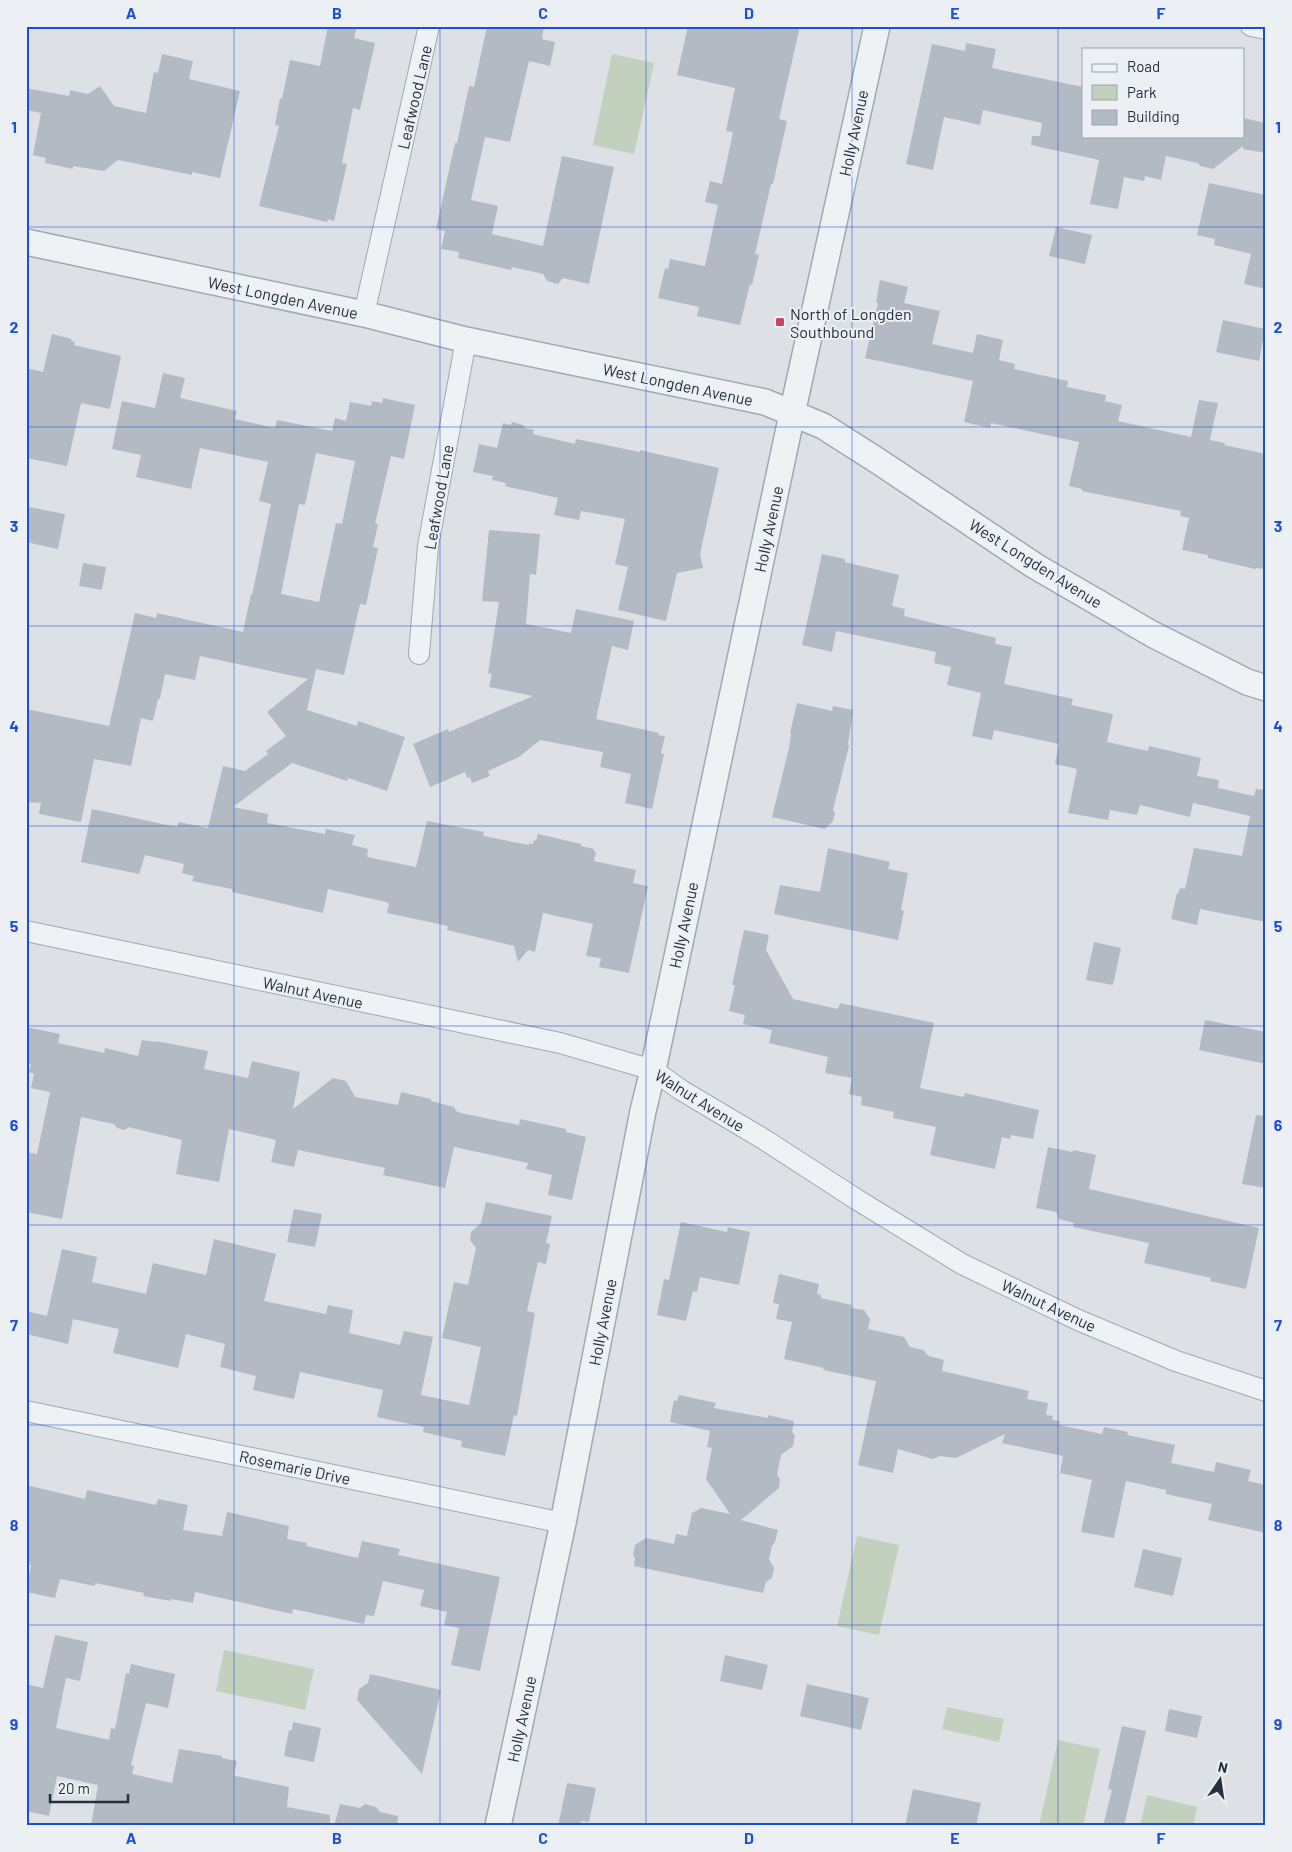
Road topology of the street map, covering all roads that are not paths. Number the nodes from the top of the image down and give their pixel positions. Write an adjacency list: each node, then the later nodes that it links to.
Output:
1 (430, 26): 6 (street, Leafwood Lane)
2 (877, 26): 8 (street, Holly Avenue)
3 (1251, 26): 4 (street)
4 (1266, 29)
5 (26, 242): 6 (street, West Longden Avenue)
6 (364, 314): 7 (street, West Longden Avenue)
7 (466, 340): 8 (street, West Longden Avenue); 9 (street, Leafwood Lane)
8 (792, 414): 10 (street, West Longden Avenue); 12 (street, Holly Avenue)
9 (419, 654)
10 (1266, 688)
11 (26, 931): 12 (street, Walnut Avenue)
12 (653, 1070): 13 (street, Walnut Avenue); 15 (street, Holly Avenue)
13 (1266, 1391)
14 (26, 1411): 15 (street, Rosemarie Drive)
15 (563, 1523): 16 (street, Holly Avenue)
16 (498, 1826)

